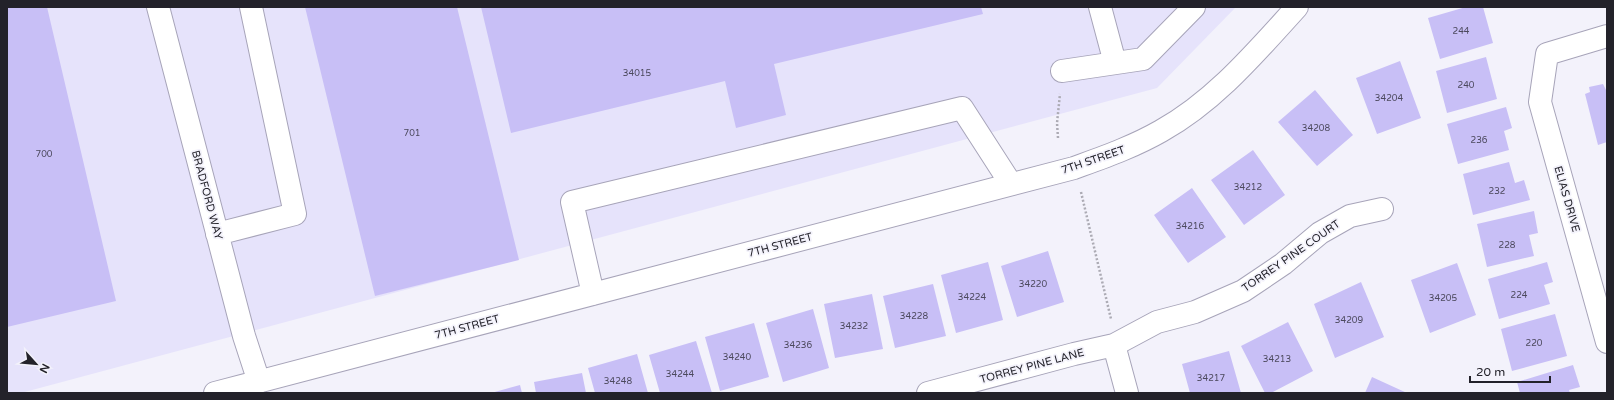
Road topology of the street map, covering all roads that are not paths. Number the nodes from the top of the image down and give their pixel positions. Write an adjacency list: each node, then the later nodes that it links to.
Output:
1 (250, 7): 11 (street)
2 (1100, 7): 7 (street)
3 (1194, 7): 7 (street)
4 (1297, 7): 9 (street, 7TH STREET)
5 (163, 8): 11 (street, BRADFORD WAY)
6 (1607, 36): 12 (street, ELIAS DRIVE)
7 (1115, 63): 8 (street)
8 (1062, 71)
9 (1011, 184): 13 (street, 7TH STREET); 13 (street)
10 (1382, 209): 15 (street, TORREY PINE COURT)
11 (217, 234): 16 (street, BRADFORD WAY)
12 (1599, 286): 14 (street, ELIAS DRIVE)
13 (593, 294): 16 (street, 7TH STREET)
14 (1607, 342)
15 (1114, 345): 18 (street, TORREY PINE LANE); 19 (street)
16 (259, 382): 17 (street, 7TH STREET)
17 (216, 393)
18 (928, 393)
19 (1127, 393)

